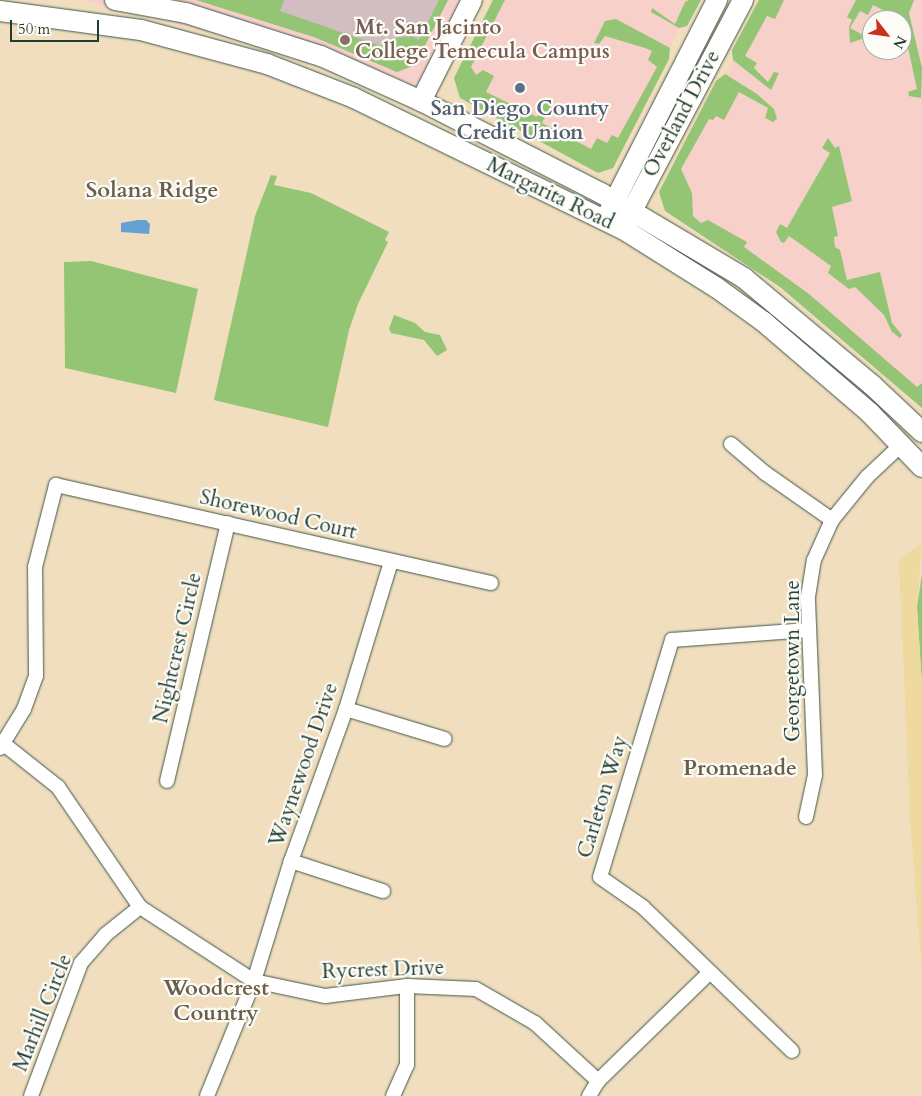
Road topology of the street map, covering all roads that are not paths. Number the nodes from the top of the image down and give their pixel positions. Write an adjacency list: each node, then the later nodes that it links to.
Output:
1 (115, 0): 6 (main road, Margarita Road)
2 (472, 0): 6 (main road)
3 (718, 0): 7 (main road, Overland Drive)
4 (743, 0): 7 (main road, Overland Drive)
5 (0, 11): 8 (main road, Margarita Road)
6 (421, 101): 7 (main road, Margarita Road)
7 (624, 206): 8 (main road, Overland Drive); 9 (main road, Margarita Road)
8 (614, 224): 11 (main road, Margarita Road)
9 (922, 432)
10 (731, 444): 14 (street)
11 (900, 445): 12 (main road); 13 (main road, Margarita Road); 14 (street, Georgetown Lane)
12 (922, 450)
13 (922, 467)
14 (832, 520): 18 (street, Georgetown Lane)
15 (228, 523): 16 (street, Shorewood Court); 21 (street, Shorewood Court); 22 (street, Nightcrest Circle)
16 (391, 562): 17 (street, Shorewood Court); 19 (street, Waynewood Drive)
17 (491, 583)
18 (808, 630): 23 (street, Georgetown Lane); 27 (street, Carleton Way)
19 (346, 709): 20 (street); 24 (street, Waynewood Drive)
20 (445, 739)
21 (1, 743): 26 (street, Rycrest Drive)
22 (166, 782)
23 (806, 817)
24 (291, 861): 25 (street); 28 (street, Waynewood Drive)
25 (383, 891)
26 (140, 908): 28 (street, Rycrest Drive); 32 (street, Marhill Circle)
27 (710, 972): 30 (street, Carleton Way); 31 (street)
28 (254, 981): 29 (street, Rycrest Drive); 33 (street, Waynewood Drive)
29 (406, 986): 31 (street, Rycrest Drive); 34 (street)
30 (792, 1051)
31 (598, 1081): 35 (street)
32 (31, 1096)
33 (207, 1096)
34 (393, 1096)
35 (589, 1096)

